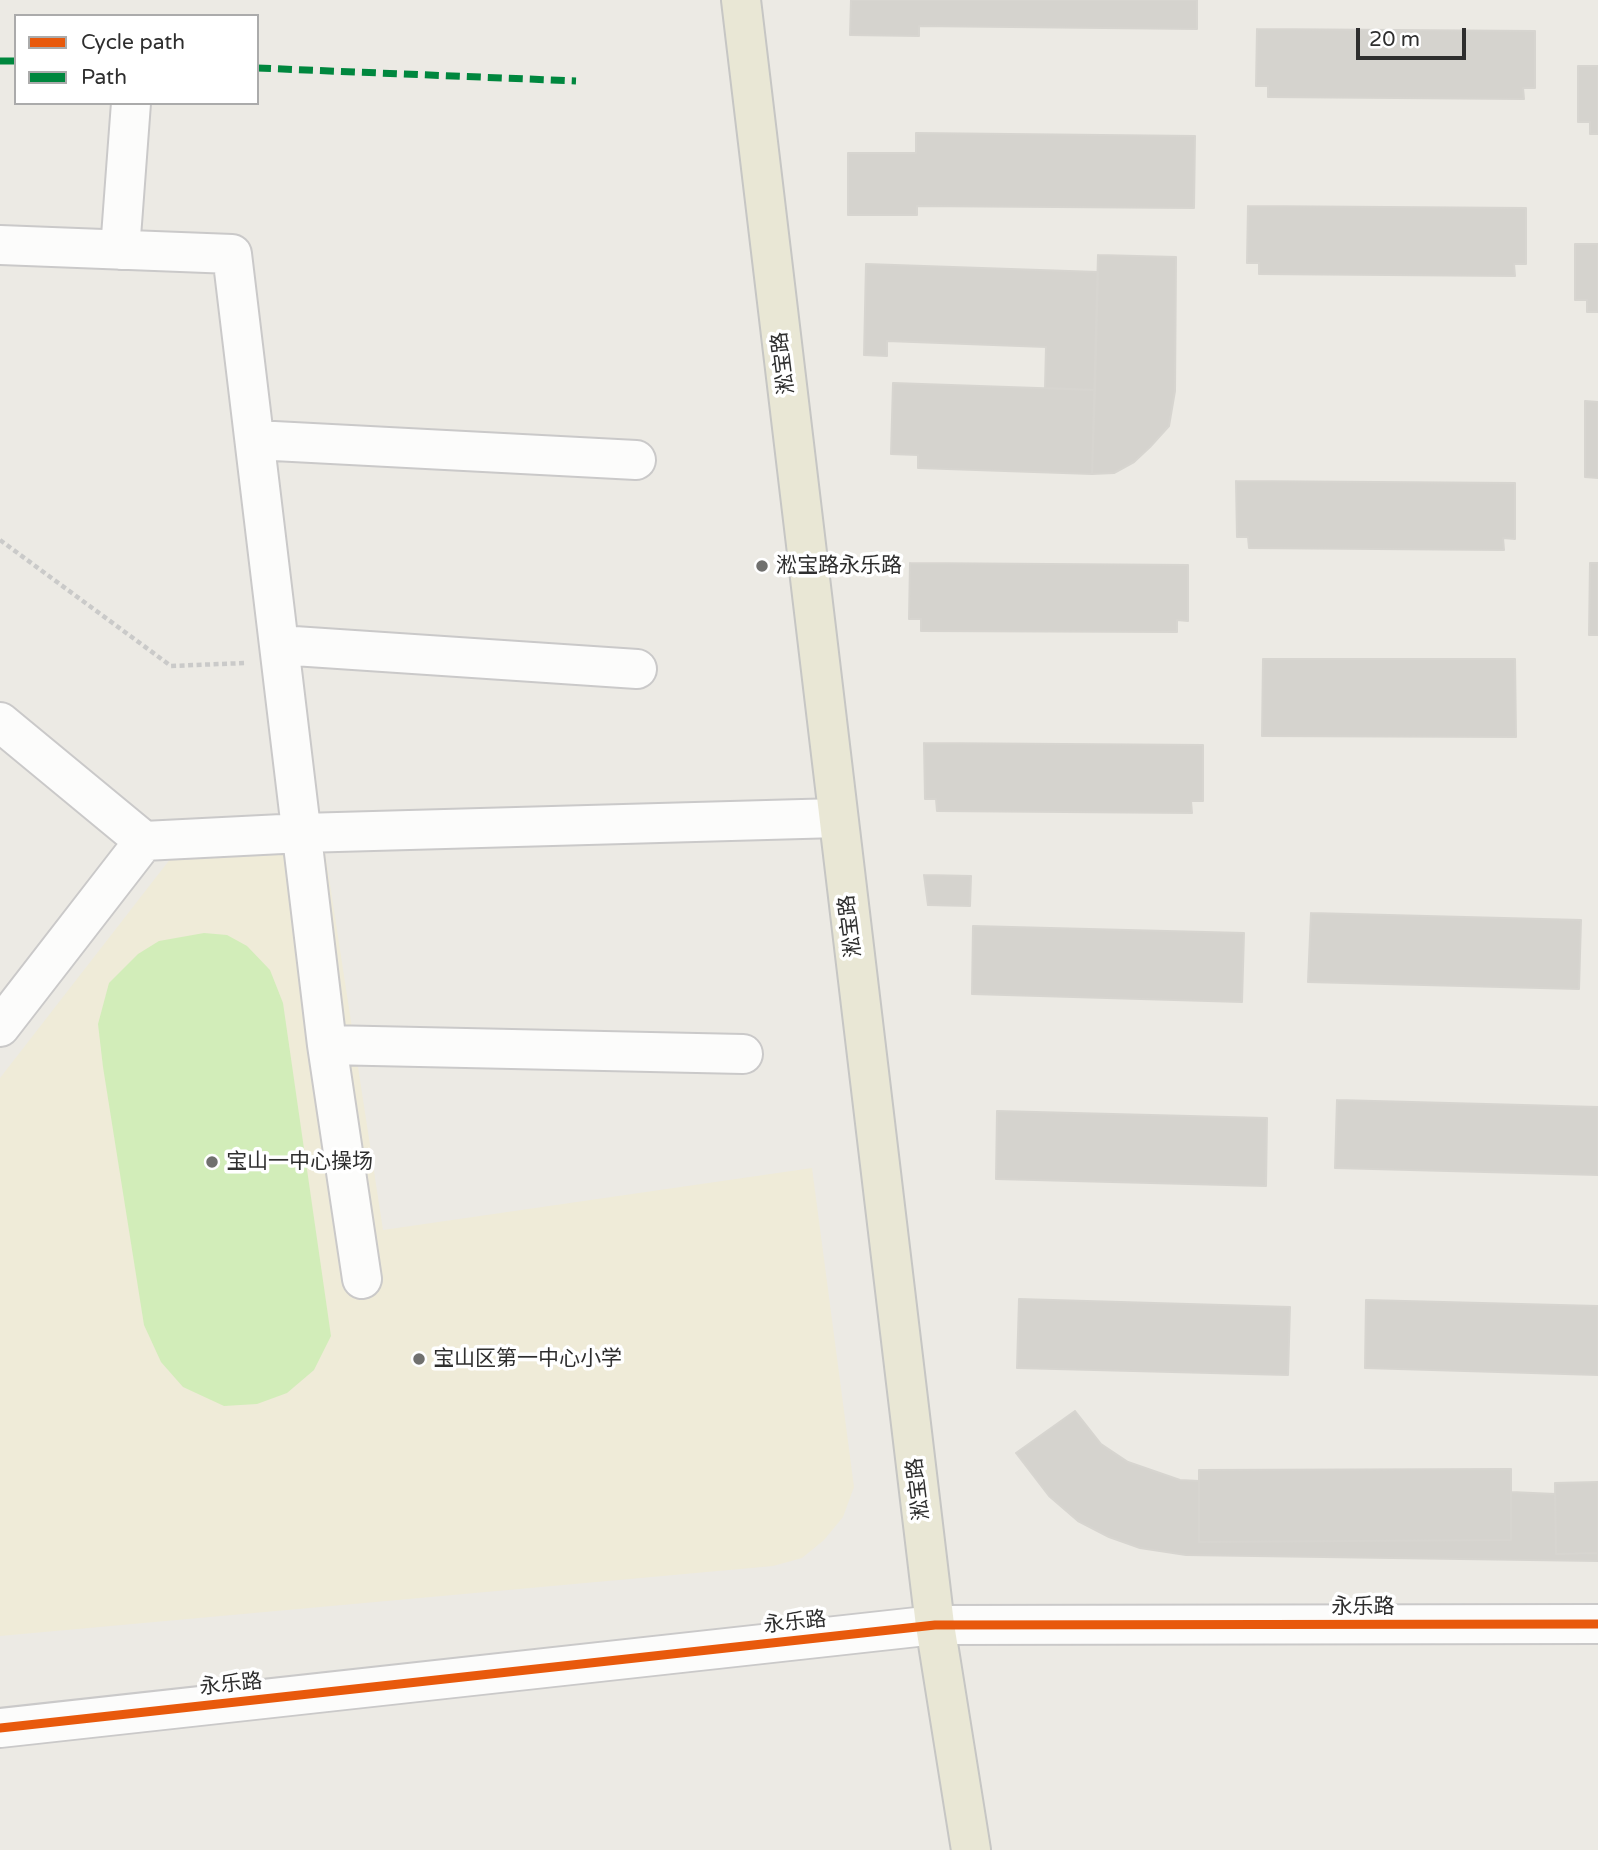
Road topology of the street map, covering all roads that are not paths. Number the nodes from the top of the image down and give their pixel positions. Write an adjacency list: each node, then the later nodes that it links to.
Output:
1 (741, 0): 10 (main road, 淞宝路)
2 (131, 105): 4 (street)
3 (0, 245): 4 (street)
4 (120, 250): 5 (street)
5 (255, 440): 6 (street); 7 (street)
6 (636, 460)
7 (280, 653): 8 (street); 11 (street)
8 (638, 670)
9 (0, 722): 12 (street)
10 (838, 818): 11 (street); 18 (main road, 淞宝路)
11 (302, 833): 12 (street); 14 (street)
12 (144, 841): 13 (street)
13 (0, 1027)
14 (327, 1045): 15 (street); 16 (street)
15 (743, 1054)
16 (362, 1279)
17 (1598, 1624): 18 (street, 永乐路)
18 (935, 1625): 19 (street, 永乐路); 20 (main road, 淞宝路)
19 (0, 1728)
20 (971, 1850)

